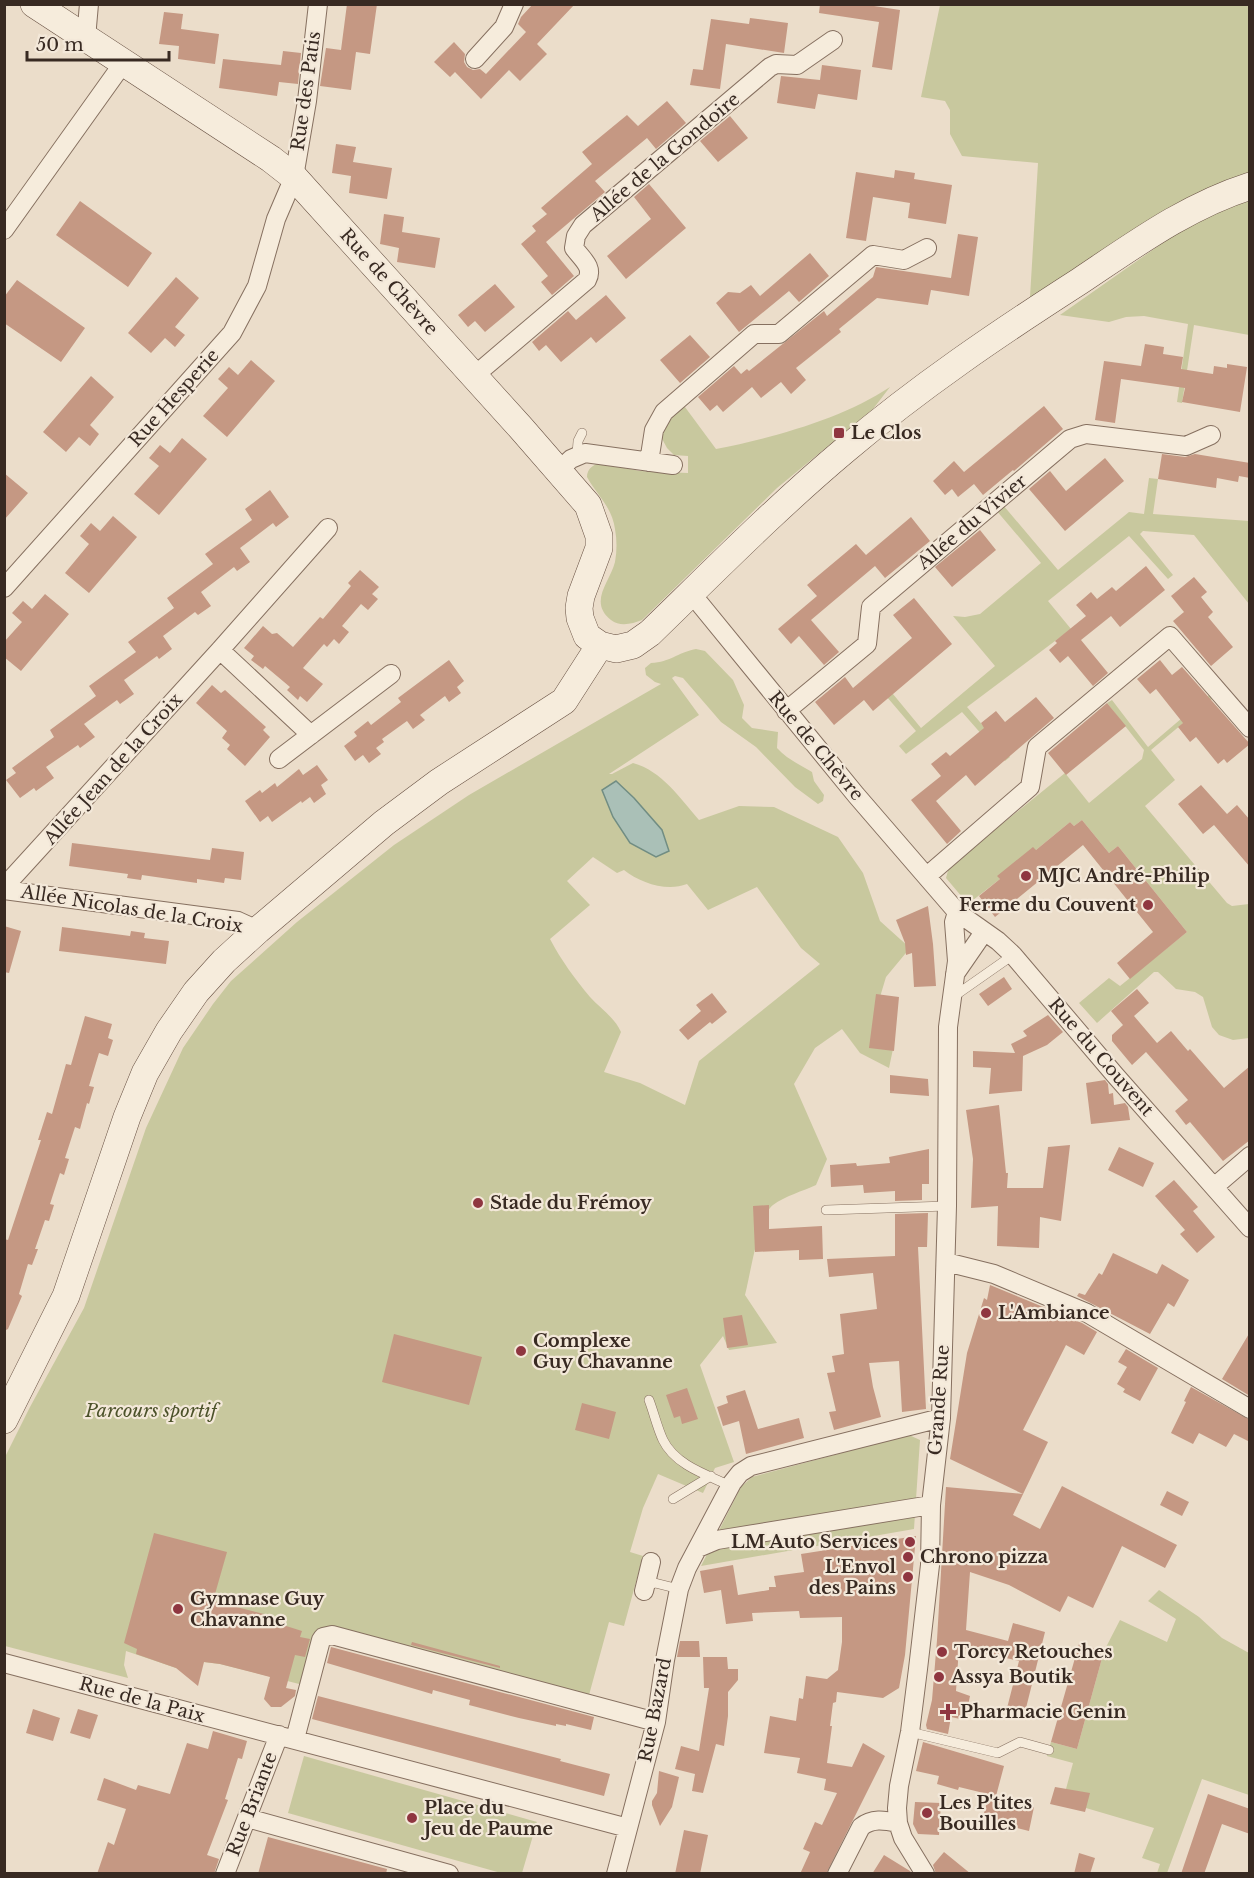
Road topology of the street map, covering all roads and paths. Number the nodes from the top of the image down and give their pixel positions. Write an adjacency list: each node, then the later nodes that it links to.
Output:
1 (34, 4): 5 (street, Rue de Chèvre)
2 (89, 4): 5 (street)
3 (318, 4): 9 (street, Rue des Patis)
4 (514, 4): 7 (street)
5 (86, 38): 8 (street, Rue de Chèvre)
6 (833, 40): 13 (street, Allée de la Gondoire)
7 (475, 59)
8 (124, 62): 9 (street, Rue de Chèvre); 11 (street)
9 (294, 177): 13 (street, Rue de Chèvre); 20 (street, Rue Hesperie)
10 (1250, 186): 21 (street)
11 (4, 230)
12 (927, 248): 16 (street)
13 (474, 376): 17 (street, Rue de Chèvre)
14 (582, 433): 17 (lane)
15 (1211, 435): 25 (street, Allée du Vivier)
16 (649, 462): 17 (street); 18 (street)
17 (568, 463): 22 (street, Rue de Chèvre)
18 (673, 465)
19 (327, 528): 23 (street, Allée Jean de la Croix)
20 (4, 588)
21 (691, 593): 22 (street); 25 (street, Rue de Chèvre)
22 (600, 645): 33 (street)
23 (220, 650): 27 (street); 30 (street, Allée Jean de la Croix)
24 (391, 674): 27 (street)
25 (786, 711): 29 (street, Rue de Chèvre)
26 (1250, 728): 29 (street)
27 (311, 735): 28 (street)
28 (279, 759)
29 (927, 876): 31 (street, Rue de Chèvre)
30 (4, 889): 33 (street, Allée Nicolas de la Croix)
31 (945, 897): 32 (street, Rue du Couvent)
32 (957, 912): 34 (street, Rue du Couvent); 36 (street, Grande Rue)
33 (258, 930): 45 (street)
34 (984, 932): 35 (street, Rue du Couvent); 36 (street, Grande Rue)
35 (1013, 955): 37 (lane); 39 (street, Rue du Couvent)
36 (954, 975): 37 (street, Grande Rue)
37 (951, 998): 40 (street, Grande Rue)
38 (1250, 1156): 39 (street)
39 (1214, 1187): 42 (street, Rue du Couvent)
40 (947, 1206): 41 (lane); 43 (street, Grande Rue)
41 (826, 1209)
42 (1250, 1228)
43 (946, 1262): 46 (street); 47 (street, Grande Rue)
44 (649, 1400): 48 (lane)
45 (7, 1409)
46 (1250, 1409)
47 (941, 1418): 49 (street, Rue Bazard); 51 (street, Grande Rue)
48 (711, 1476): 49 (lane); 50 (lane)
49 (731, 1486): 52 (street, Rue Bazard)
50 (673, 1499)
51 (931, 1505): 52 (street); 58 (street, Grande Rue)
52 (698, 1548): 54 (street, Rue Bazard)
53 (651, 1562): 55 (street)
54 (679, 1589): 55 (lane); 57 (street, Rue Bazard)
55 (644, 1591)
56 (4, 1663): 59 (street, Rue de la Paix)
57 (656, 1722): 59 (street, Rue Briante); 63 (street, Rue Bazard)
58 (910, 1732): 60 (lane); 62 (street, Grande Rue)
59 (287, 1737): 61 (street, Rue Briante); 63 (street)
60 (1049, 1750)
61 (247, 1818): 65 (street, Rue Briante); 66 (street)
62 (898, 1823): 67 (street); 68 (street)
63 (628, 1828): 64 (street, Rue Bazard)
64 (614, 1863)
65 (225, 1874)
66 (449, 1874)
67 (837, 1874)
68 (925, 1874)

